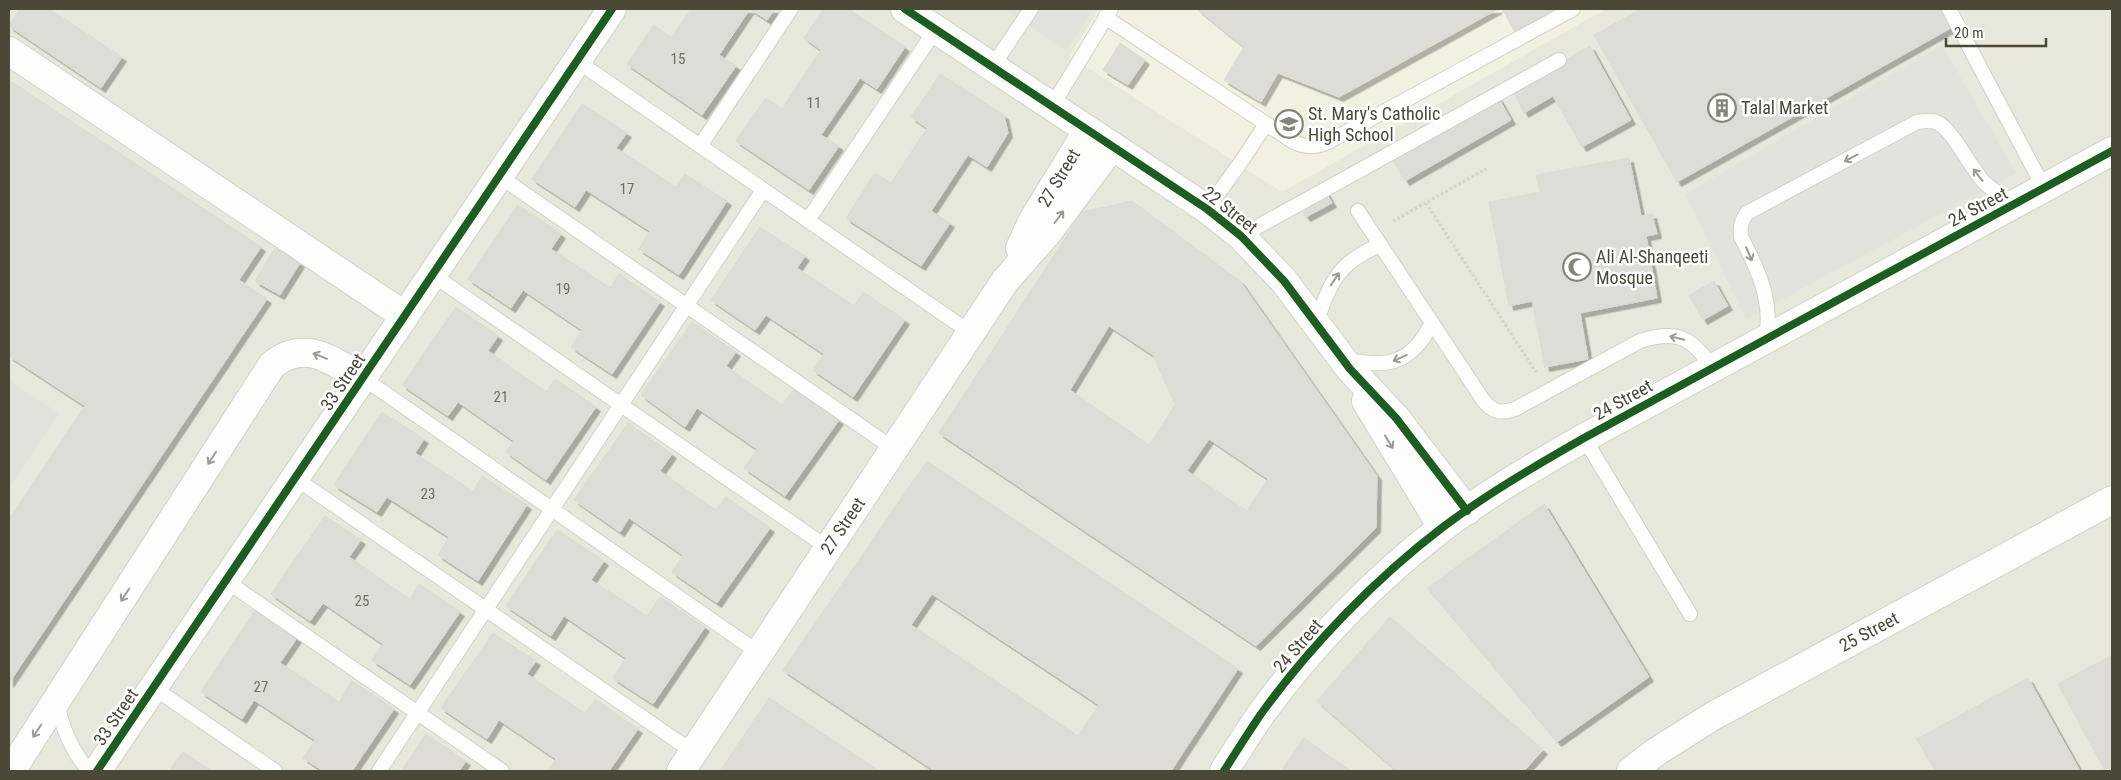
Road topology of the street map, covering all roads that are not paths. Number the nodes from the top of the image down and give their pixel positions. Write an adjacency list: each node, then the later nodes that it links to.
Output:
1 (612, 9): 11 (street, 33 Street)
2 (791, 9): 16 (lane)
3 (905, 9): 8 (street, 22 Street)
4 (1031, 9): 12 (lane)
5 (1573, 9): 14 (lane)
6 (1949, 9): 20 (lane)
7 (1108, 13): 13 (lane); 14 (lane)
8 (936, 29): 12 (street, 22 Street); 25 (lane)
9 (9, 52): 31 (street)
10 (1559, 60): 26 (lane)
11 (577, 62): 16 (lane); 19 (street, 33 Street)
12 (992, 66): 13 (street, 22 Street)
13 (1052, 106): 15 (street, 22 Street)
14 (1266, 124): 23 (lane)
15 (1088, 130): 17 (street, 22 Street); 29 (street, 27 Street)
16 (700, 146): 21 (lane)
17 (1112, 146): 23 (street, 22 Street); 29 (street, 27 Street, one-way to 17)
18 (2112, 151): 20 (street, 24 Street)
19 (499, 176): 28 (street, 33 Street); 30 (lane)
20 (2044, 188): 22 (street, 24 Street)
21 (763, 190): 25 (lane); 30 (lane)
22 (2017, 203): 35 (street, 24 Street); 35 (lane, one-way to 35)
23 (1207, 209): 26 (street, 22 Street)
24 (1358, 211): 27 (lane)
25 (808, 220): 34 (lane)
26 (1241, 236): 33 (street, 22 Street)
27 (1380, 245): 32 (lane); 33 (lane, one-way to 27)
28 (433, 275): 31 (street, 33 Street); 39 (lane)
29 (1005, 281): 34 (street, 27 Street)
30 (687, 306): 39 (lane); 41 (lane)
31 (405, 316): 38 (street, 33 Street)
32 (1432, 323): 36 (lane, one-way to 36); 37 (lane, one-way to 32)
33 (1316, 324): 36 (street, 22 Street)
34 (971, 333): 41 (street, 27 Street)
35 (1766, 338): 37 (street, 24 Street)
36 (1346, 364): 45 (street, 22 Street); 46 (street, 22 Street, one-way to 46)
37 (1712, 368): 40 (street, 24 Street)
38 (363, 378): 42 (street, 33 Street); 44 (lane); 53 (street, one-way to 53)
39 (621, 405): 44 (lane); 47 (lane)
40 (1584, 438): 45 (street, 24 Street); 50 (lane)
41 (894, 449): 47 (street, 27 Street)
42 (295, 478): 48 (street, 33 Street); 49 (lane)
43 (2112, 500): 63 (street, 25 Street)
44 (552, 510): 49 (lane); 51 (lane)
45 (1467, 511): 46 (street, 24 Street)
46 (1442, 527): 62 (street, 24 Street)
47 (828, 548): 51 (street, 27 Street)
48 (226, 581): 52 (street, 33 Street); 54 (lane)
49 (486, 610): 54 (lane); 55 (lane)
50 (1690, 614)
51 (759, 653): 55 (street, 27 Street)
52 (154, 688): 58 (street, 33 Street); 59 (lane)
53 (56, 702): 56 (street, one-way to 56); 57 (lane)
54 (418, 713): 60 (lane); 61 (lane)
55 (687, 762)
56 (11, 771)
57 (89, 771)
58 (97, 771)
59 (275, 771)
60 (379, 771)
61 (502, 771)
62 (1224, 771)
63 (1631, 771)

